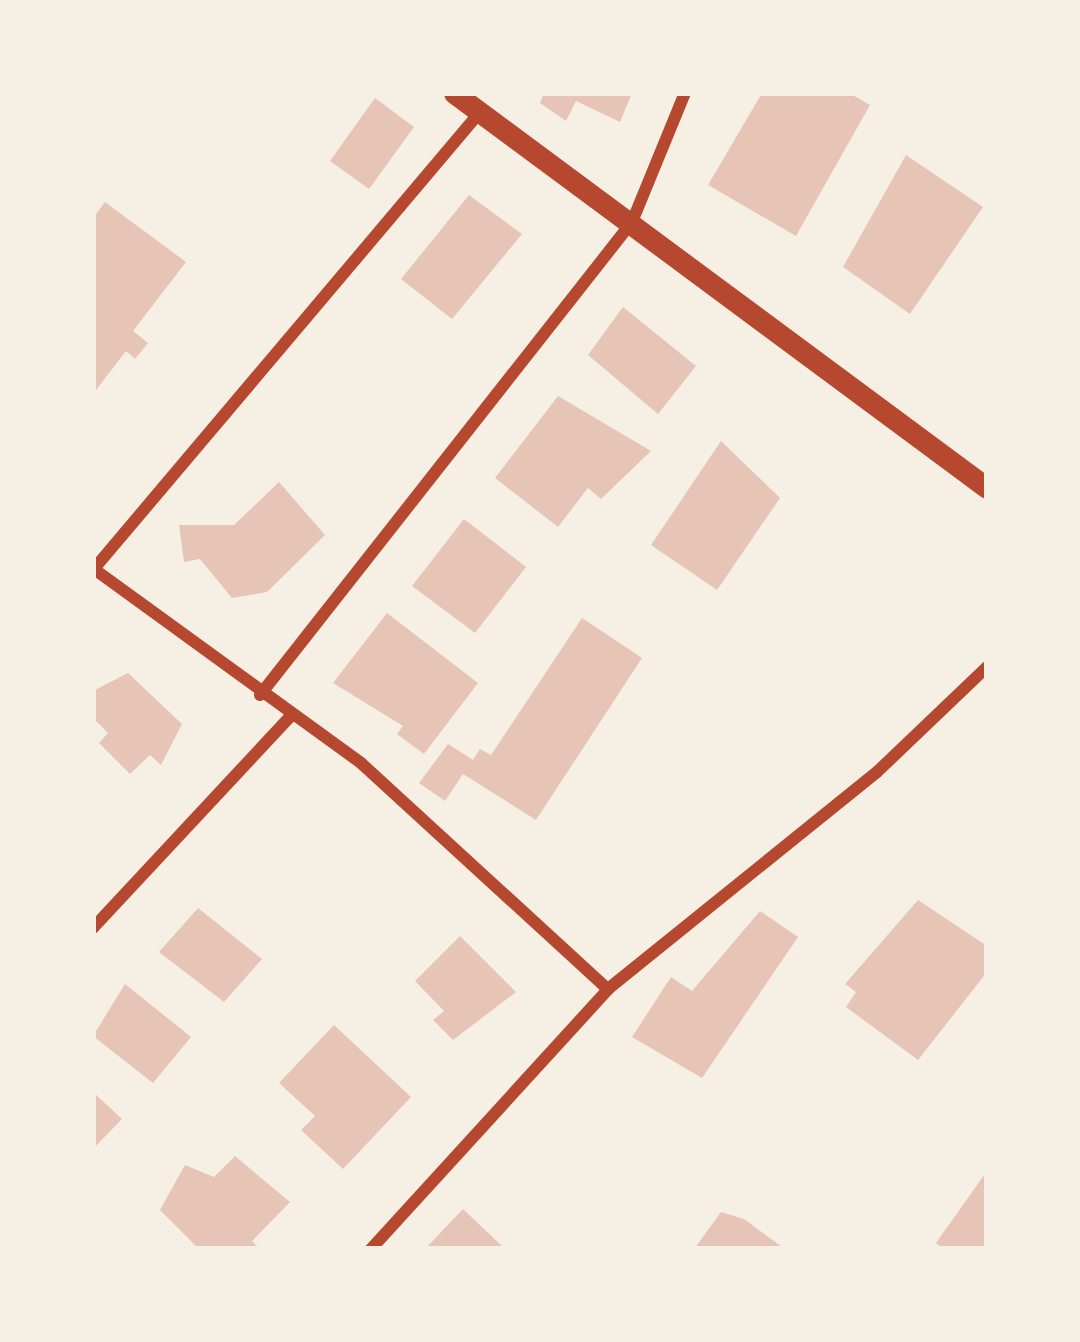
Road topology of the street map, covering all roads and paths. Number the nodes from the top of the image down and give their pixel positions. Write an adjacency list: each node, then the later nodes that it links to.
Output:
1 (454, 93): 3 (street)
2 (686, 93): 4 (street)
3 (480, 112): 4 (street); 6 (street)
4 (632, 222): 5 (street); 8 (street)
5 (987, 488)
6 (93, 569): 8 (street)
7 (987, 667): 11 (street)
8 (260, 695): 9 (street)
9 (290, 717): 10 (street); 11 (street)
10 (93, 928)
11 (608, 989): 12 (street)
12 (371, 1249)

